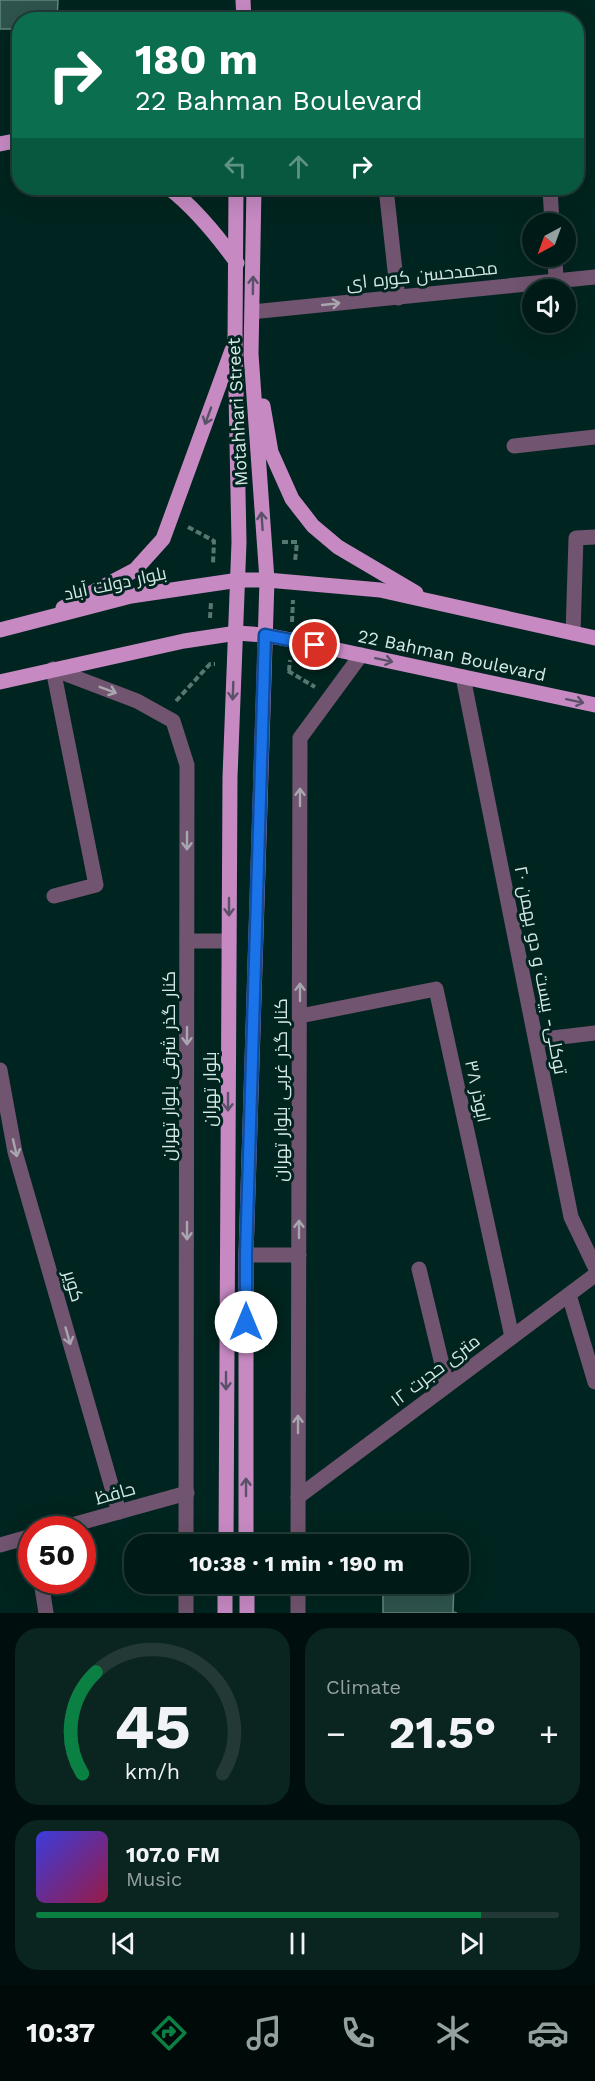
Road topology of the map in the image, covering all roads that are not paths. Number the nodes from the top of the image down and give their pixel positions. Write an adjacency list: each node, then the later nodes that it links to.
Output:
1 (179, 195): 7 (main road)
2 (236, 195): 7 (main road, Motahhari Street)
3 (255, 195): 12 (main road, Motahhari Street, one-way to 3)
4 (387, 195): 11 (street)
5 (550, 195): 6 (street)
6 (551, 213)
7 (237, 263): 13 (main road, Motahhari Street)
8 (595, 277): 9 (street, محمدحسن کوره ای)
9 (576, 279)
10 (522, 285): 11 (street, محمدحسن کوره ای)
11 (398, 298): 12 (street, محمدحسن کوره ای, one-way to 11)
12 (252, 312): 14 (main road, Motahhari Street)
13 (235, 342): 18 (main road, Motahhari Street); 21 (main road, one-way to 21)
14 (251, 345): 19 (main road, Motahhari Street, one-way to 14); 20 (main road)
15 (595, 437): 16 (street)
16 (513, 446)
17 (595, 537): 24 (street)
18 (239, 580): 19 (main road, بلوار دولت آباد); 21 (main road, بلوار دولت آباد); 23 (main road, Motahhari Street)
19 (267, 580): 20 (main road); 25 (main road, Motahhari Street)
20 (429, 601): 24 (main road)
21 (37, 621): 22 (main road, بلوار دولت آباد)
22 (0, 630)
23 (237, 633): 25 (main road, 22 Bahman Boulevard); 28 (main road); 34 (main road, بلوار تهران, one-way to 34)
24 (573, 633): 26 (main road)
25 (265, 635): 27 (main road, 22 Bahman Boulevard); 40 (main road)
26 (595, 638)
27 (361, 655): 29 (main road, 22 Bahman Boulevard, one-way to 29); 35 (street, کنار گذر غربی بلوار تهران, one-way to 27)
28 (53, 669): 30 (main road); 32 (street); 33 (street, کنار گذر شرقی بلوار تهران, one-way to 33)
29 (463, 677): 31 (main road, 22 Bahman Boulevard, one-way to 31); 37 (street, توکلی- بیست و دو بهمن ۲۰)
30 (0, 682)
31 (595, 705)
32 (54, 896)
33 (187, 941): 34 (street); 49 (street, کنار گذر شرقی بلوار تهران, one-way to 49)
34 (229, 941): 54 (main road, بلوار تهران, one-way to 54)
35 (300, 1016): 41 (street, کنار گذر غربی بلوار تهران, one-way to 35); 46 (street, ۳۸ ابوذر)
36 (595, 1032): 37 (street)
37 (536, 1040): 42 (street, توکلی- بیست و دو بهمن ۲۰)
38 (0, 1070): 39 (street, کویر)
39 (5, 1124): 51 (street, کویر, one-way to 51)
40 (246, 1255): 41 (street); 55 (main road, one-way to 40)
41 (299, 1255): 50 (street, کنار گذر غربی بلوار تهران, one-way to 41)
42 (595, 1267)
43 (419, 1269): 48 (street)
44 (595, 1275): 45 (street, ۱۲ متری حجرت)
45 (568, 1295): 46 (street, ۱۲ متری حجرت); 47 (street)
46 (512, 1337): 48 (street, ۱۲ متری حجرت)
47 (595, 1382)
48 (447, 1386): 50 (street, ۱۲ متری حجرت)
49 (187, 1493): 51 (street, حافظ); 53 (street, کنار گذر شرقی بلوار تهران)
50 (298, 1497): 56 (street, کنار گذر غربی بلوار تهران)
51 (119, 1512): 52 (street, حافظ)
52 (96, 1518)
53 (186, 1534)
54 (225, 1534)
55 (246, 1534)
56 (298, 1534)
57 (18, 1540): 58 (street)
58 (0, 1545)
59 (43, 1594): 64 (street)
60 (186, 1594): 65 (street)
61 (225, 1594): 66 (main road)
62 (247, 1594): 67 (main road)
63 (298, 1594): 68 (street)
64 (46, 1613)
65 (186, 1613)
66 (225, 1613)
67 (247, 1613)
68 (298, 1613)

